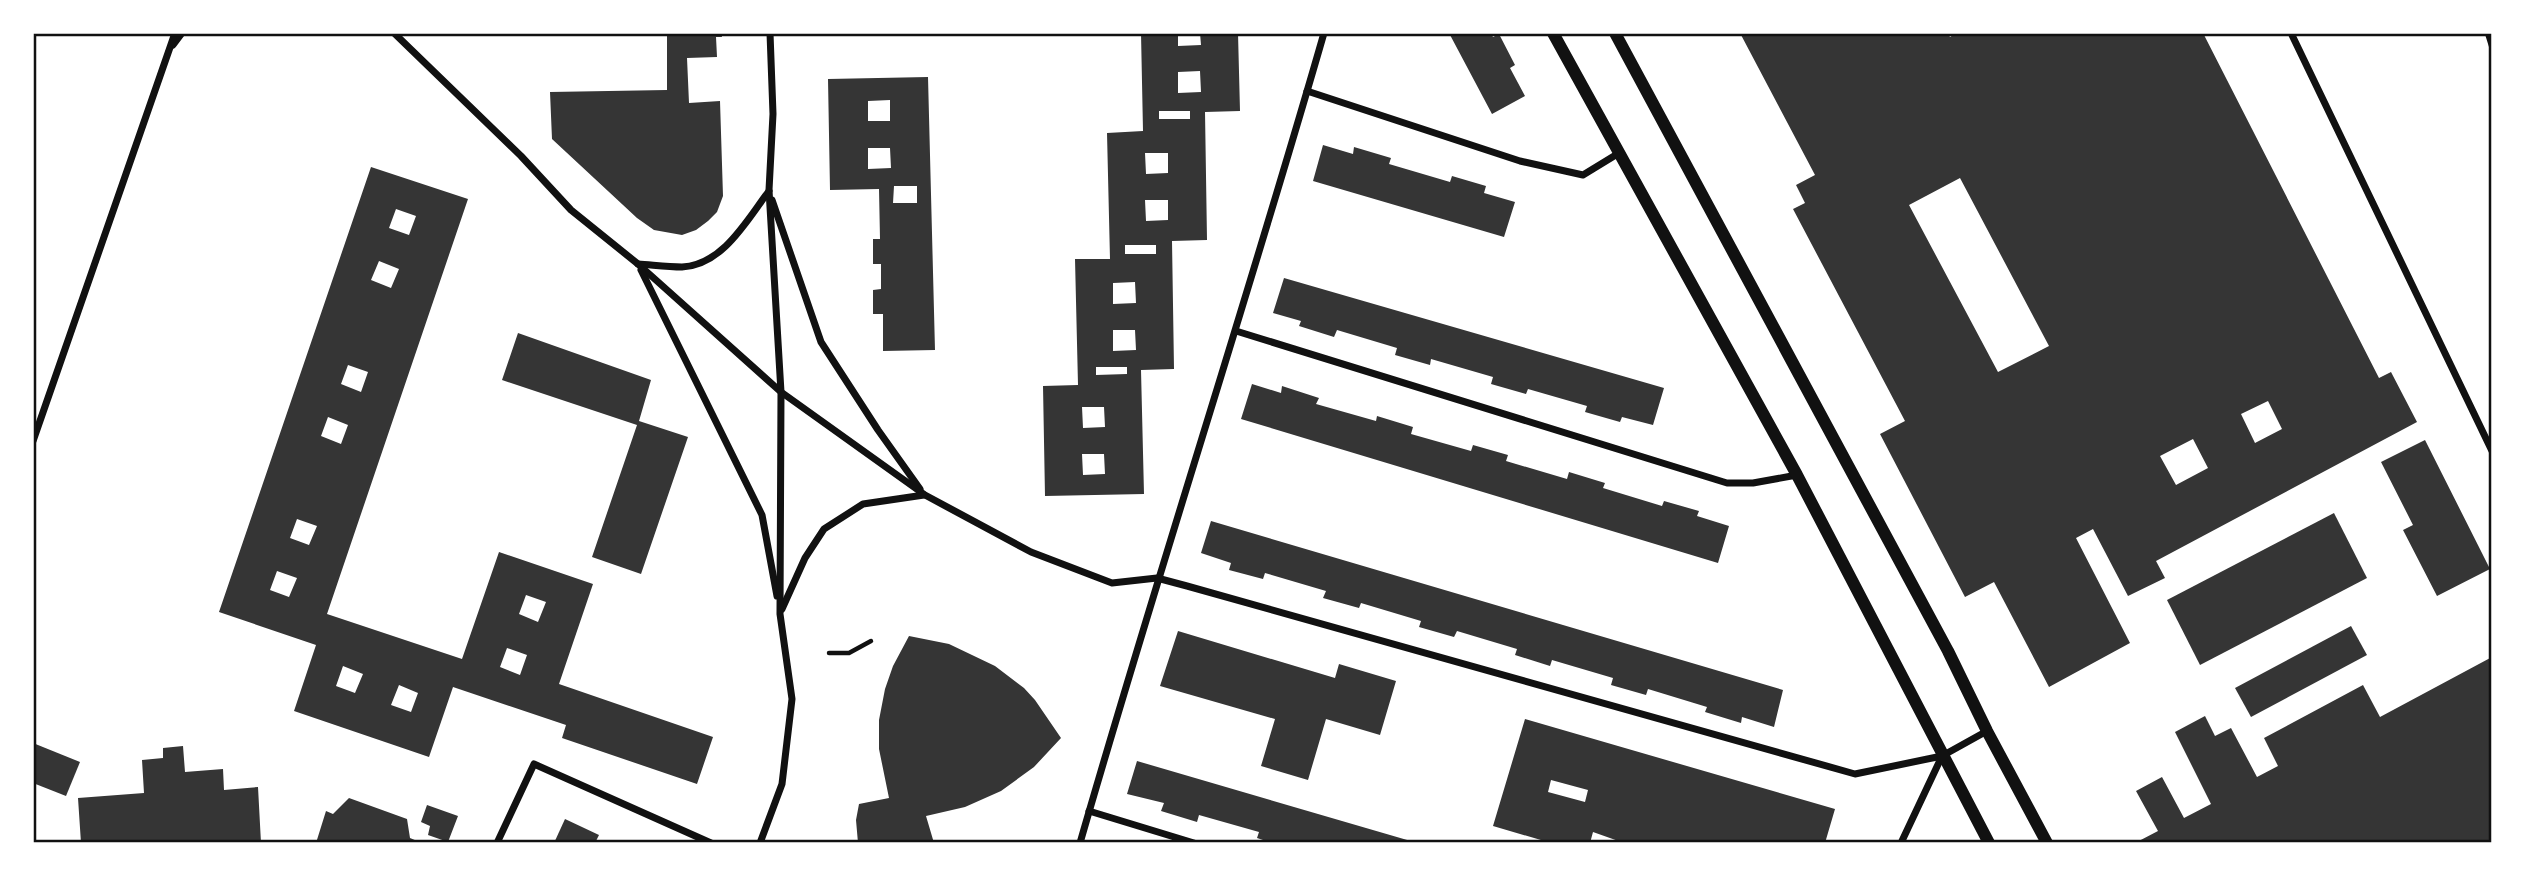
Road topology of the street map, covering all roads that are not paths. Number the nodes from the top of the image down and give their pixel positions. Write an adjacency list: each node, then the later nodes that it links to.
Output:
1 (175, 33): 9 (street)
2 (182, 33): 9 (street)
3 (394, 33): 13 (street)
4 (770, 33): 12 (street)
5 (1324, 33): 10 (street)
6 (1553, 33): 11 (street)
7 (1615, 33): 22 (street)
8 (2291, 33): 17 (street)
9 (169, 51): 16 (street)
10 (1307, 91): 11 (street); 14 (street)
11 (1619, 153): 18 (street)
12 (769, 190): 13 (street); 15 (street); 19 (street)
13 (638, 264): 15 (street); 21 (street)
14 (1236, 331): 18 (street); 20 (street)
15 (781, 393): 19 (street); 21 (street)
16 (33, 441)
17 (2492, 451)
18 (1797, 475): 23 (street)
19 (925, 495): 20 (street); 21 (street)
20 (1157, 578): 23 (street); 24 (street)
21 (780, 614): 27 (street)
22 (1987, 732): 23 (street); 32 (street)
23 (1942, 756): 30 (street); 31 (street)
24 (1089, 811): 28 (street); 29 (street)
25 (497, 843): 26 (street)
26 (711, 843)
27 (760, 843)
28 (1080, 843)
29 (1194, 843)
30 (1901, 843)
31 (1989, 843)
32 (2047, 843)

